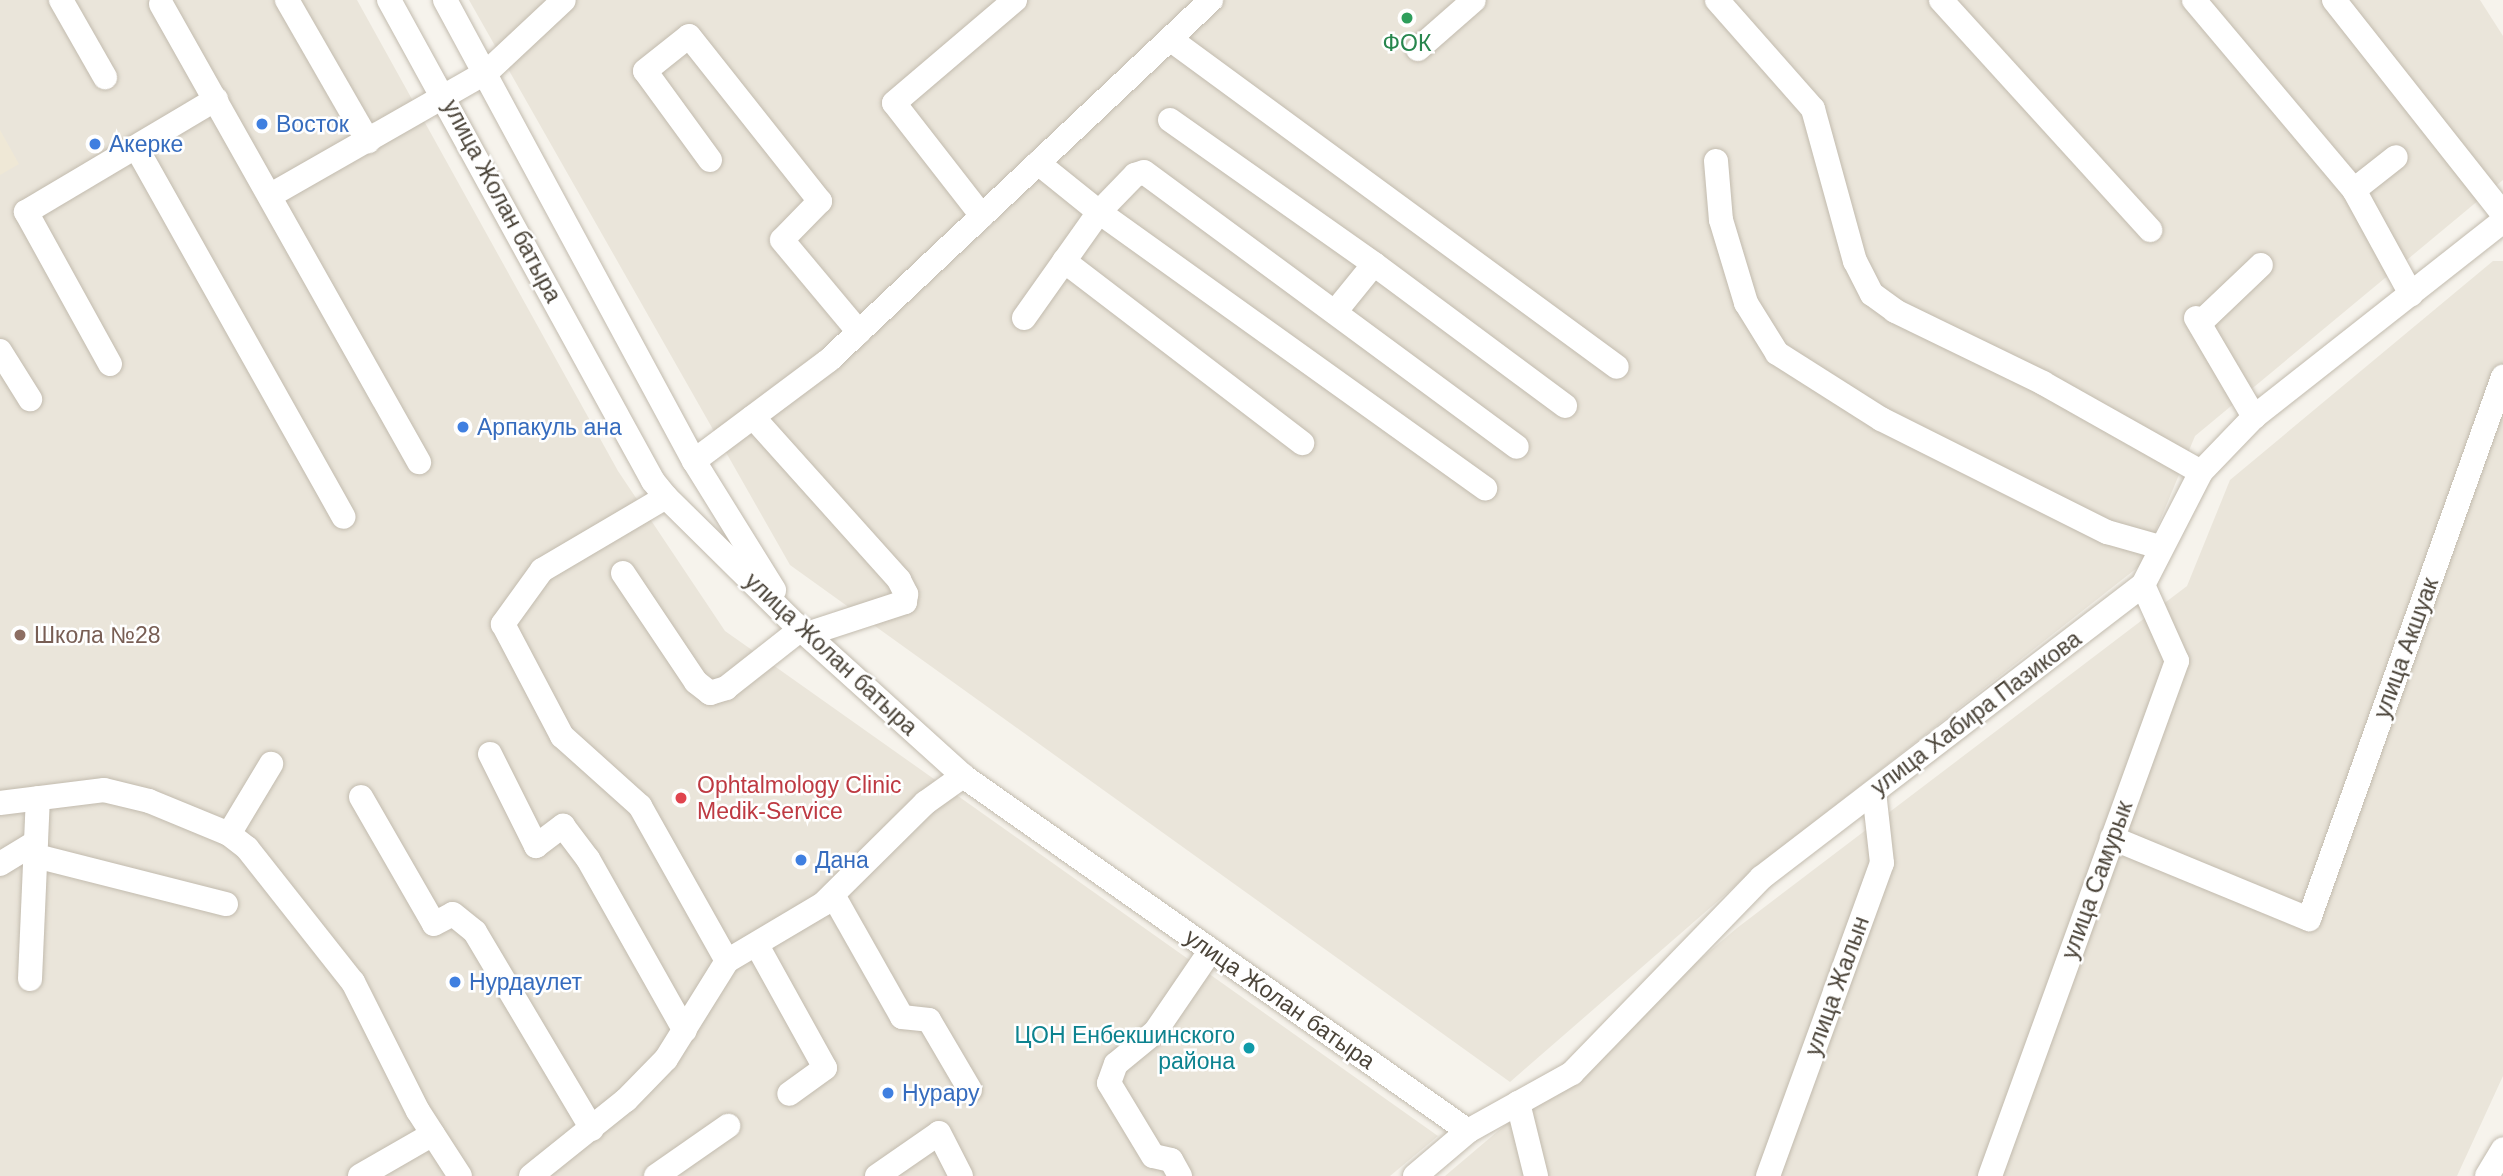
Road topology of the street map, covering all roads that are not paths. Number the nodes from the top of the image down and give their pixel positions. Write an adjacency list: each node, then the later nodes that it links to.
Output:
1 (287, 0): 21 (street)
2 (389, 0): 18 (street, улица Жолан батыра)
3 (445, 0): 16 (street)
4 (565, 0): 16 (street)
5 (1015, 0): 31 (street)
6 (1211, 0): 14 (street)
7 (1474, 0): 15 (street)
8 (1717, 0): 53 (street)
9 (1941, 0): 33 (street)
10 (2194, 0): 27 (street)
11 (2334, 0): 30 (street)
12 (69, 3): 17 (street)
13 (161, 4): 19 (street)
14 (1170, 38): 26 (street); 43 (street)
15 (1418, 49)
16 (486, 72): 18 (street); 51 (street)
17 (105, 77)
18 (446, 98): 21 (street); 55 (street, улица Жолан батыра)
19 (216, 99): 22 (street); 28 (street)
20 (1170, 120): 35 (street)
21 (368, 141): 28 (street)
22 (136, 147): 42 (street); 56 (street)
23 (2396, 157): 27 (street)
24 (710, 160): 40 (street)
25 (1716, 161): 57 (street)
26 (1038, 163): 29 (street); 31 (street)
27 (2354, 190): 37 (street)
28 (271, 195): 52 (street)
29 (1099, 212): 34 (street); 38 (street); 54 (street)
30 (2503, 214)
31 (982, 216): 40 (street)
32 (2503, 221): 37 (street, улица Хабира Пазикова)
33 (2150, 230)
34 (1065, 261): 39 (street); 49 (street)
35 (1374, 264): 38 (street); 46 (street)
36 (2261, 265): 48 (street)
37 (2411, 294): 48 (street, улица Хабира Пазикова)
38 (1335, 312): 50 (street)
39 (1024, 318)
40 (859, 332): 47 (street)
41 (0, 351): 45 (street)
42 (110, 364)
43 (1617, 367)
44 (2503, 377): 69 (street, улица Акшуак)
45 (30, 398)
46 (1565, 406)
47 (753, 417): 51 (street); 60 (street)
48 (2254, 418): 53 (street, улица Хабира Пазикова)
49 (1302, 443)
50 (1517, 447)
51 (694, 461): 60 (street)
52 (419, 462)
53 (2201, 472): 57 (street, улица Хабира Пазикова)
54 (1485, 488)
55 (666, 497): 60 (street, улица Жолан батыра); 76 (street)
56 (344, 517)
57 (2160, 547): 59 (street, улица Хабира Пазикова)
58 (623, 573): 60 (street)
59 (2143, 585): 64 (street, улица Хабира Пазикова); 69 (street, улица Самурык)
60 (801, 629): 63 (street, улица Жолан батыра)
61 (490, 754): 78 (street)
62 (271, 764): 68 (street)
63 (963, 776): 72 (street); 75 (street, улица Жолан батыра)
64 (1874, 792): 81 (street, улица Хабира Пазикова); 96 (street, улица Жалын)
65 (361, 797): 83 (street)
66 (38, 798): 67 (street); 68 (street); 70 (street)
67 (0, 803)
68 (229, 834): 85 (street)
69 (2112, 838): 97 (street, улица Самурык)
70 (36, 849): 71 (street); 73 (street); 77 (street)
71 (0, 864)
72 (833, 895): 74 (street); 79 (street)
73 (226, 904)
74 (758, 947): 76 (street); 80 (street)
75 (1211, 950): 84 (street, улица Жолан батыра); 93 (street)
76 (727, 961): 78 (street)
77 (30, 979)
78 (685, 1031): 83 (street)
79 (970, 1090)
80 (789, 1094)
81 (1518, 1103): 84 (street, улица Хабира Пазикова); 95 (street)
82 (728, 1126): 90 (street)
83 (592, 1129): 89 (street)
84 (1468, 1131): 94 (street, улица Хабира Пазикова)
85 (433, 1133): 87 (street); 88 (street)
86 (2503, 1149): 98 (street)
87 (360, 1176)
88 (460, 1176)
89 (531, 1176)
90 (656, 1176)
91 (877, 1176): 92 (street)
92 (961, 1176)
93 (1180, 1176)
94 (1415, 1176)
95 (1536, 1176)
96 (1768, 1176)
97 (1990, 1176)
98 (2487, 1176)

